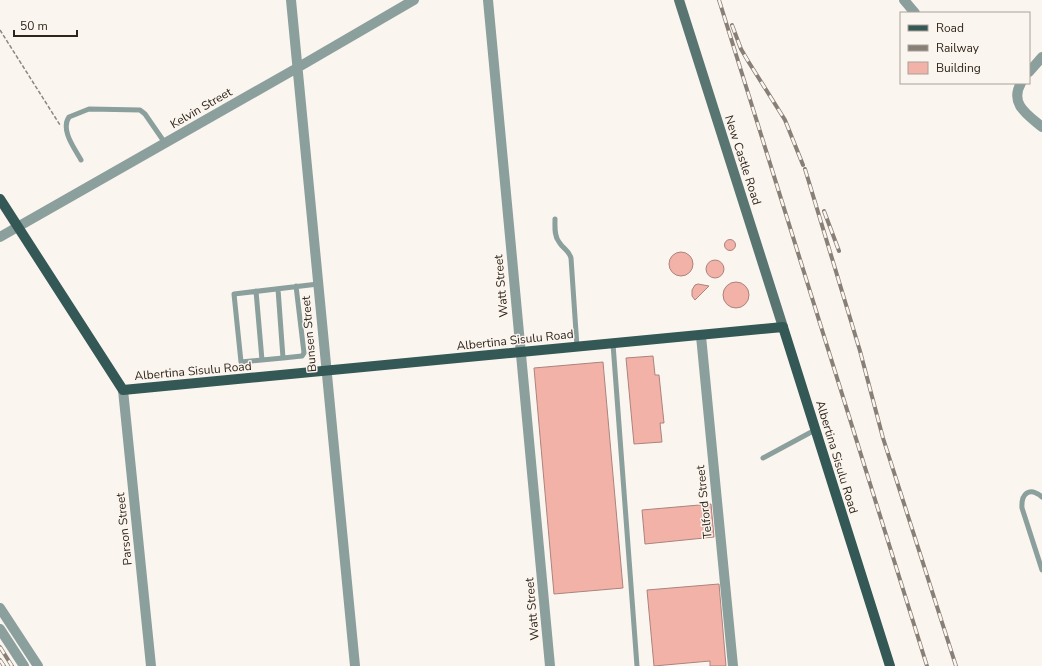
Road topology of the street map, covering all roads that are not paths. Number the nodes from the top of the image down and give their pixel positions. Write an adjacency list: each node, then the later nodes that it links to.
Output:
1 (291, 0): 8 (street, Bunsen Street)
2 (414, 0): 8 (street, Kelvin Street)
3 (488, 0): 26 (street, Watt Street)
4 (679, 0): 22 (street, New Castle Road)
5 (904, 0): 6 (street)
6 (914, 12)
7 (1042, 57): 9 (street)
8 (298, 68): 12 (street, Kelvin Street); 18 (street, Bunsen Street)
9 (1030, 70)
10 (1021, 84): 11 (street)
11 (1042, 127)
12 (165, 143): 13 (lane); 16 (street, Kelvin Street)
13 (81, 160)
14 (0, 199): 16 (main road, Albertina Sisulu Road)
15 (555, 219): 25 (lane)
16 (19, 226): 17 (street, Kelvin Street); 30 (main road, Albertina Sisulu Road)
17 (0, 237)
18 (318, 284): 19 (lane); 29 (street, Bunsen Street)
19 (296, 286): 20 (lane); 27 (lane)
20 (278, 289): 21 (lane); 27 (lane)
21 (256, 291): 28 (lane); 28 (lane)
22 (783, 327): 23 (main road, Albertina Sisulu Road); 31 (main road, Albertina Sisulu Road)
23 (701, 336): 24 (main road, Albertina Sisulu Road); 43 (street, Telford Street)
24 (613, 344): 25 (main road, Albertina Sisulu Road); 42 (lane)
25 (577, 347): 26 (main road, Albertina Sisulu Road)
26 (520, 353): 29 (main road, Albertina Sisulu Road); 41 (street, Watt Street)
27 (283, 358): 28 (lane)
28 (262, 360)
29 (326, 372): 30 (main road, Albertina Sisulu Road); 40 (street, Bunsen Street)
30 (123, 390): 39 (street, Parson Street)
31 (815, 430): 32 (lane); 44 (main road, Albertina Sisulu Road)
32 (763, 458)
33 (1042, 496): 34 (lane)
34 (1042, 570)
35 (0, 608): 38 (street)
36 (0, 629): 37 (street)
37 (24, 666)
38 (38, 666)
39 (151, 666)
40 (356, 666)
41 (550, 666)
42 (637, 666)
43 (733, 666)
44 (890, 666)

